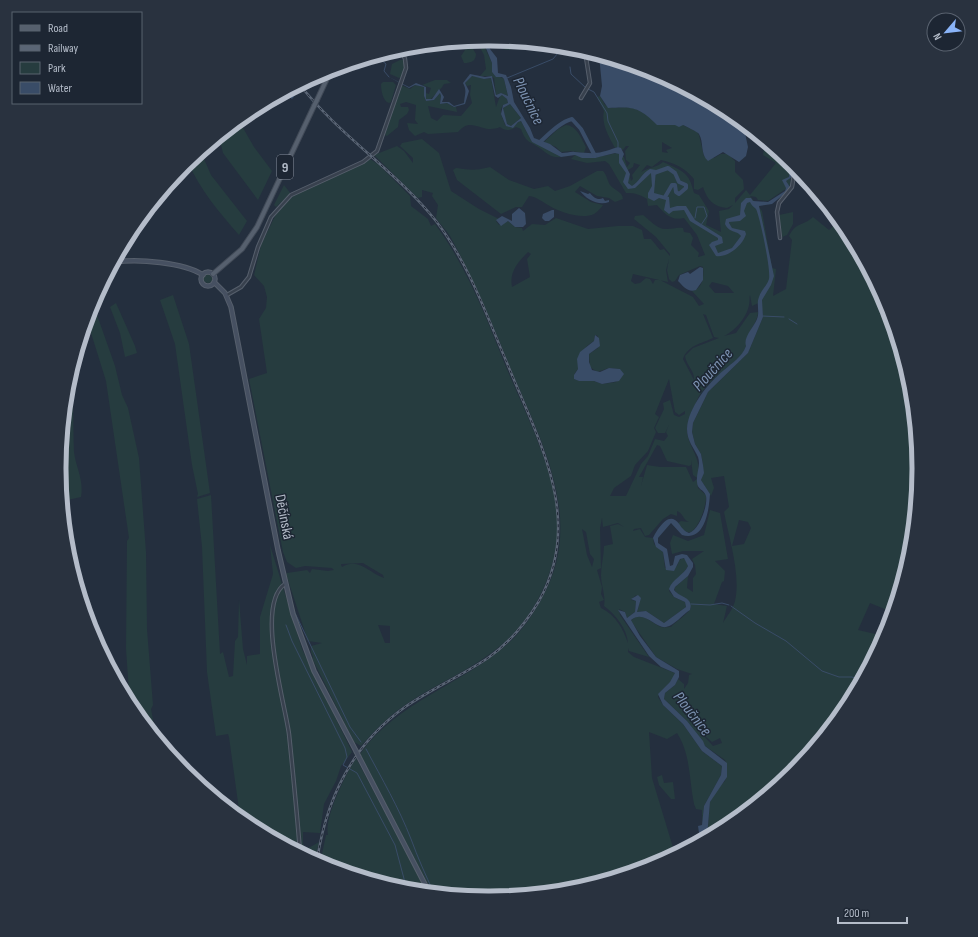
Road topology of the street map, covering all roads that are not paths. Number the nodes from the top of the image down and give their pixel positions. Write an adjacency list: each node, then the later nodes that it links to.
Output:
1 (404, 55): 11 (street)
2 (586, 57): 4 (street)
3 (327, 78): 8 (main road, 9, bridge)
4 (581, 98)
5 (794, 176): 6 (street)
6 (780, 238)
7 (121, 262): 9 (main road)
8 (214, 274): 9 (main road); 10 (main road)
9 (203, 275): 10 (main road)
10 (214, 282): 11 (main road, Děčínská)
11 (227, 295): 12 (main road, Děčínská)
12 (285, 584): 13 (street); 14 (main road, Děčínská, bridge)
13 (299, 846)
14 (426, 886)

